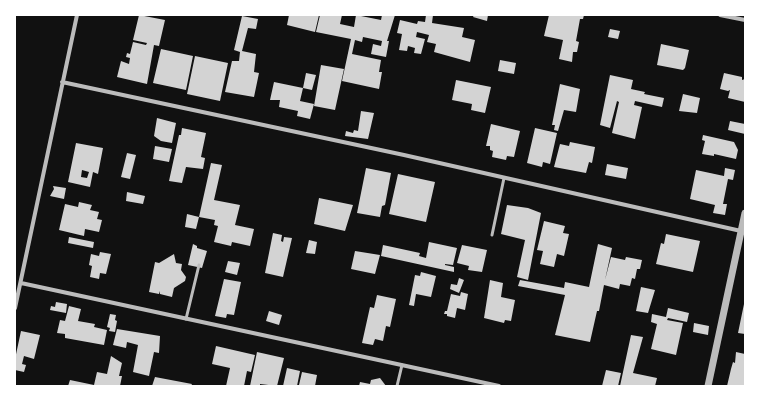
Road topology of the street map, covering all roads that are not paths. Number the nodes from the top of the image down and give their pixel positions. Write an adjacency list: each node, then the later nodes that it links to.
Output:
1 (77, 15): 4 (street)
2 (720, 15): 3 (street)
3 (745, 20)
4 (62, 82): 5 (street); 10 (street)
5 (504, 178): 7 (street); 8 (lane)
6 (745, 213): 7 (street)
7 (741, 231): 16 (street)
8 (492, 235)
9 (199, 265): 12 (lane)
10 (21, 283): 11 (street); 12 (street)
11 (15, 308)
12 (186, 319): 13 (street)
13 (402, 365): 14 (lane); 15 (street)
14 (397, 386)
15 (499, 386)
16 (708, 386)

